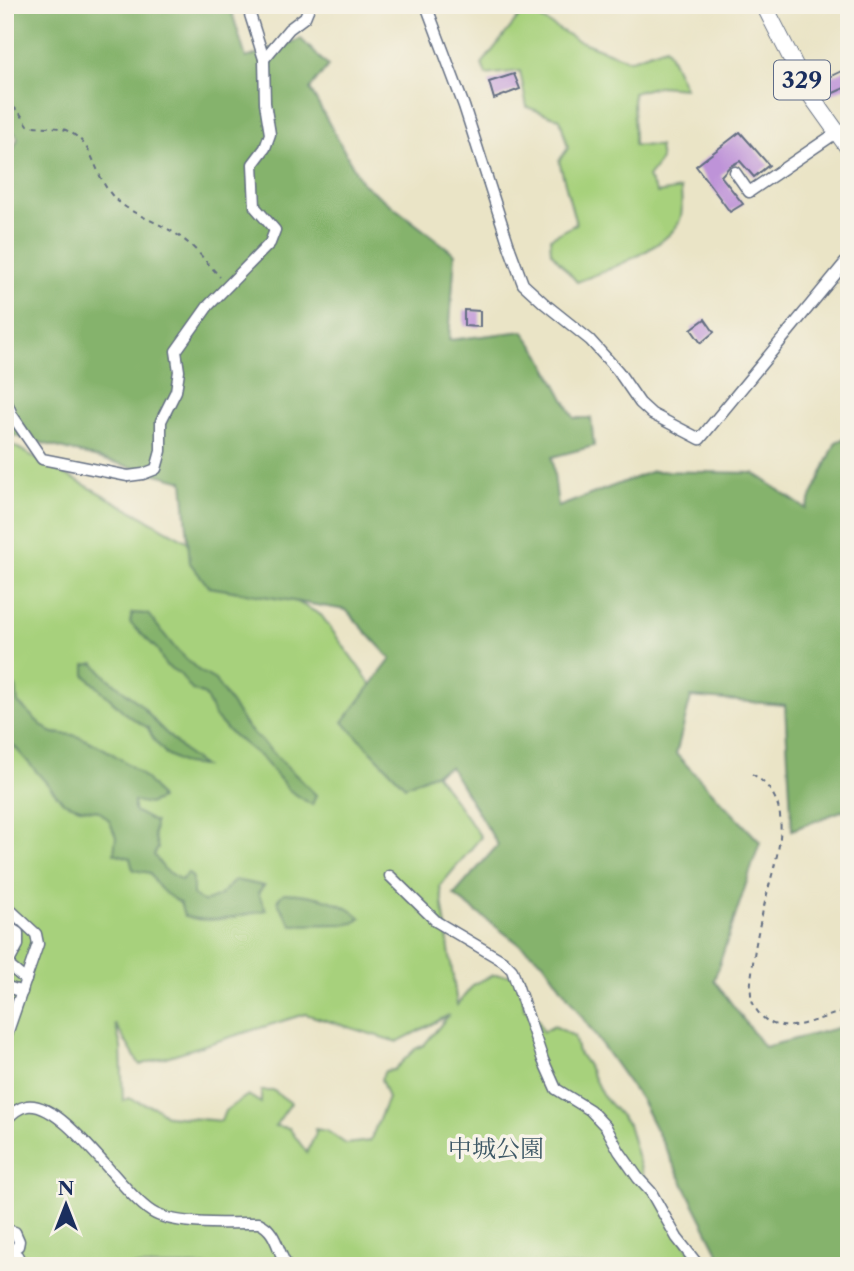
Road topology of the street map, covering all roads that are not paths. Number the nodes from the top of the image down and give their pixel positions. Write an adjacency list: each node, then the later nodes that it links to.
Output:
1 (247, 5): 5 (street)
2 (310, 5): 5 (street)
3 (426, 5): 9 (street)
4 (764, 5): 6 (highway, 329)
5 (264, 59): 10 (street)
6 (836, 133): 7 (highway, 329); 8 (street)
7 (849, 149)
8 (735, 172)
9 (849, 257)
10 (5, 398)
11 (390, 876): 24 (street)
12 (8, 909): 13 (street); 14 (street)
13 (6, 928): 14 (street)
14 (26, 980): 16 (street)
15 (5, 986): 16 (street)
16 (21, 997): 17 (street); 18 (street)
17 (5, 1003)
18 (5, 1040)
19 (5, 1121): 23 (street)
20 (5, 1230): 21 (street)
21 (10, 1250): 22 (street)
22 (23, 1266)
23 (287, 1266)
24 (699, 1266)

